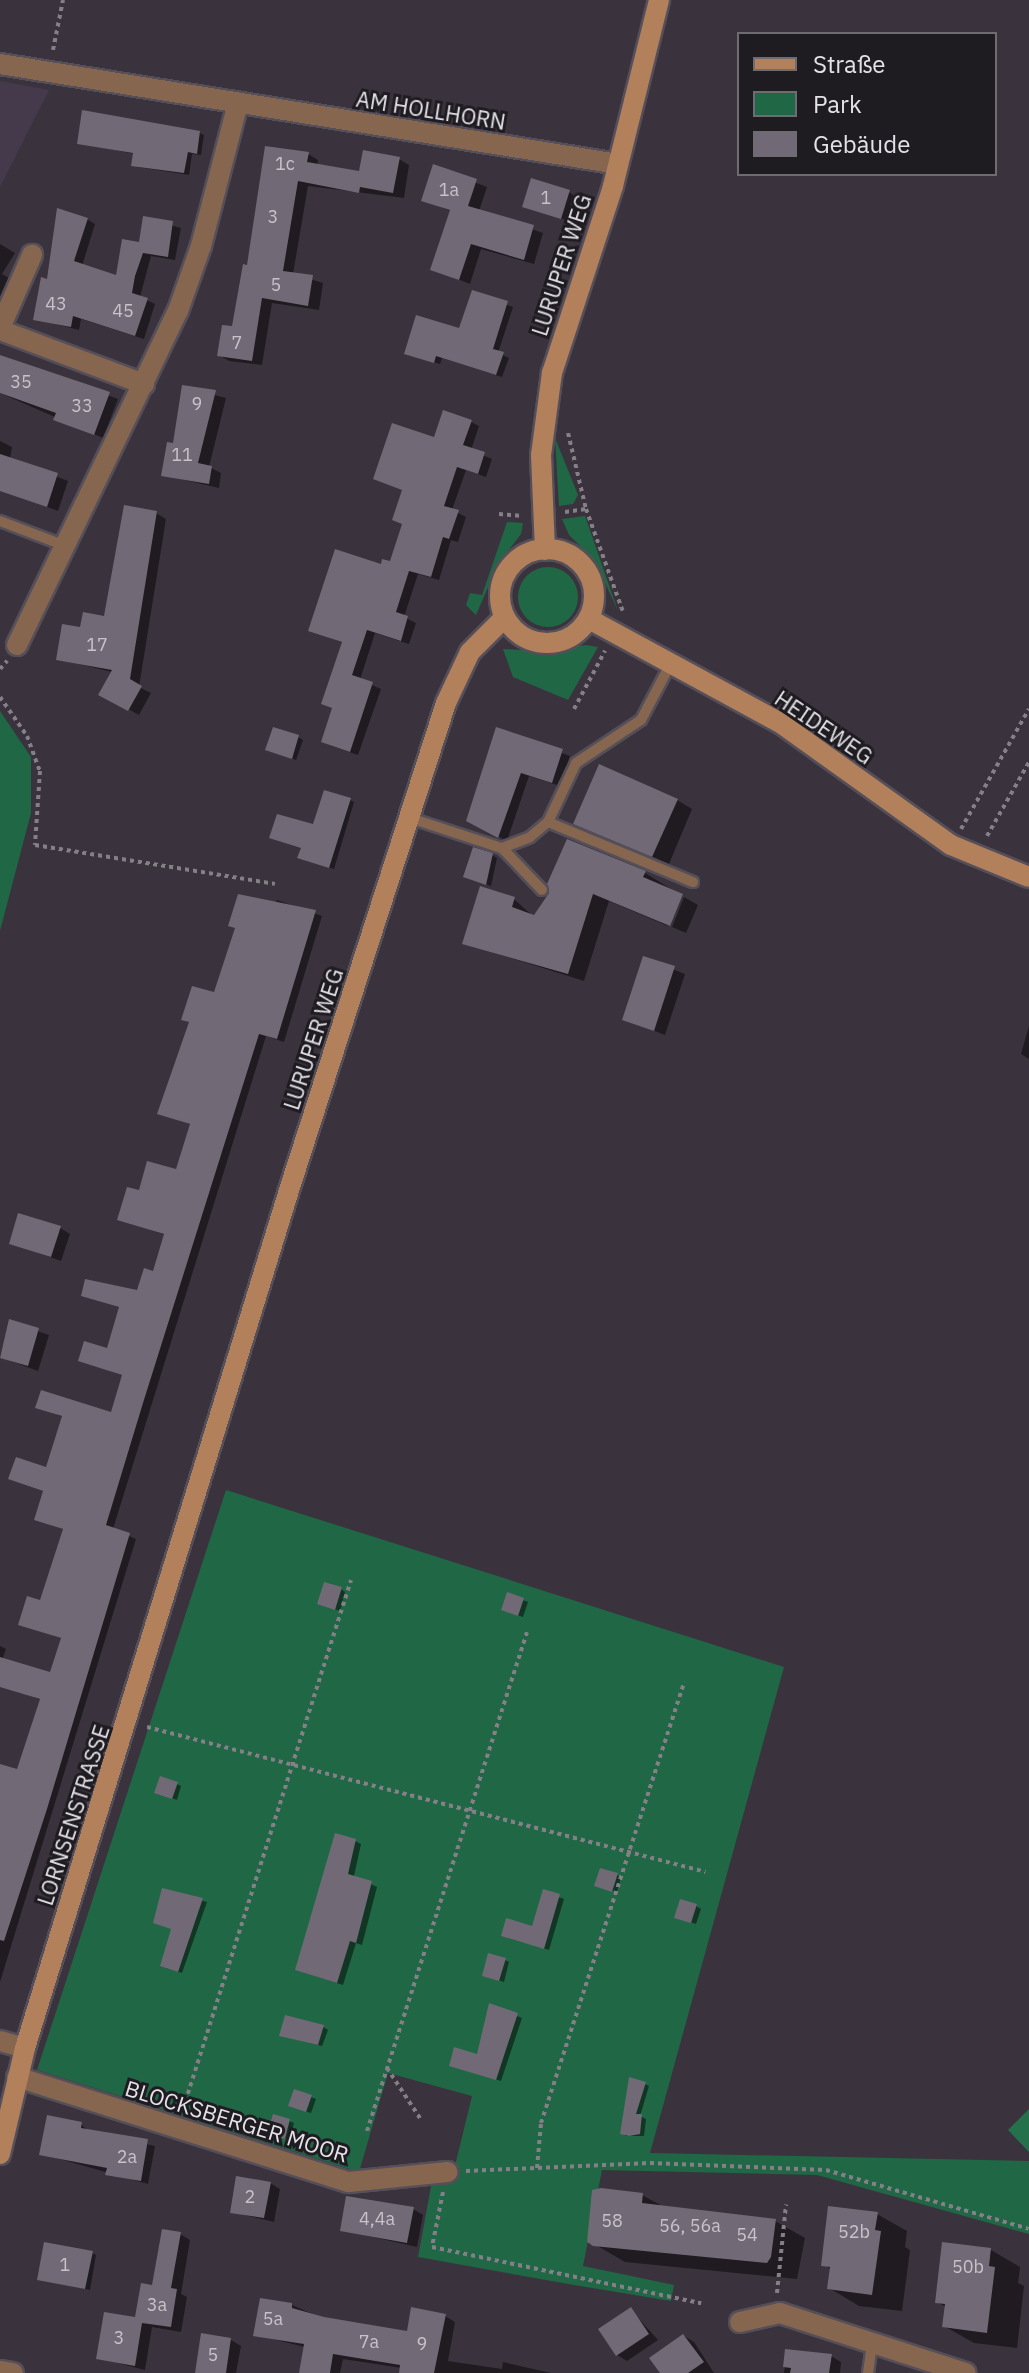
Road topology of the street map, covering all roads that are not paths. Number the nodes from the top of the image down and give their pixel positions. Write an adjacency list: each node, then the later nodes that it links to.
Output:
1 (659, 0): 4 (street, LURUPER WEG)
2 (0, 64): 3 (street, AM HOLLHORN)
3 (238, 103): 4 (street, AM HOLLHORN); 7 (street)
4 (618, 164): 10 (street, LURUPER WEG)
5 (32, 255): 6 (street)
6 (0, 329): 7 (street)
7 (144, 384): 9 (street)
8 (0, 521): 9 (lane)
9 (63, 545): 13 (street)
10 (545, 550): 11 (street); 12 (street)
11 (505, 617): 12 (street); 15 (street, LURUPER WEG)
12 (589, 619): 14 (street, HEIDEWEG)
13 (17, 645)
14 (670, 665): 16 (lane); 18 (street, HEIDEWEG)
15 (410, 818): 17 (lane); 21 (street, LURUPER WEG)
16 (548, 822): 17 (lane); 19 (lane)
17 (502, 848): 20 (lane)
18 (1029, 877)
19 (693, 882)
20 (542, 890)
21 (199, 1492): 23 (street, LORNSENSTRASSE)
22 (0, 2041): 23 (street)
23 (25, 2048): 24 (street, LORNSENSTRASSE)
24 (17, 2077): 25 (street, LORNSENSTRASSE); 26 (street, BLOCKSBERGER MOOR)
25 (0, 2154)
26 (447, 2172)
27 (740, 2322): 28 (street)
28 (872, 2343): 31 (lane); 32 (street)
29 (0, 2371): 30 (street)
30 (13, 2373)
31 (868, 2373)
32 (966, 2373)

